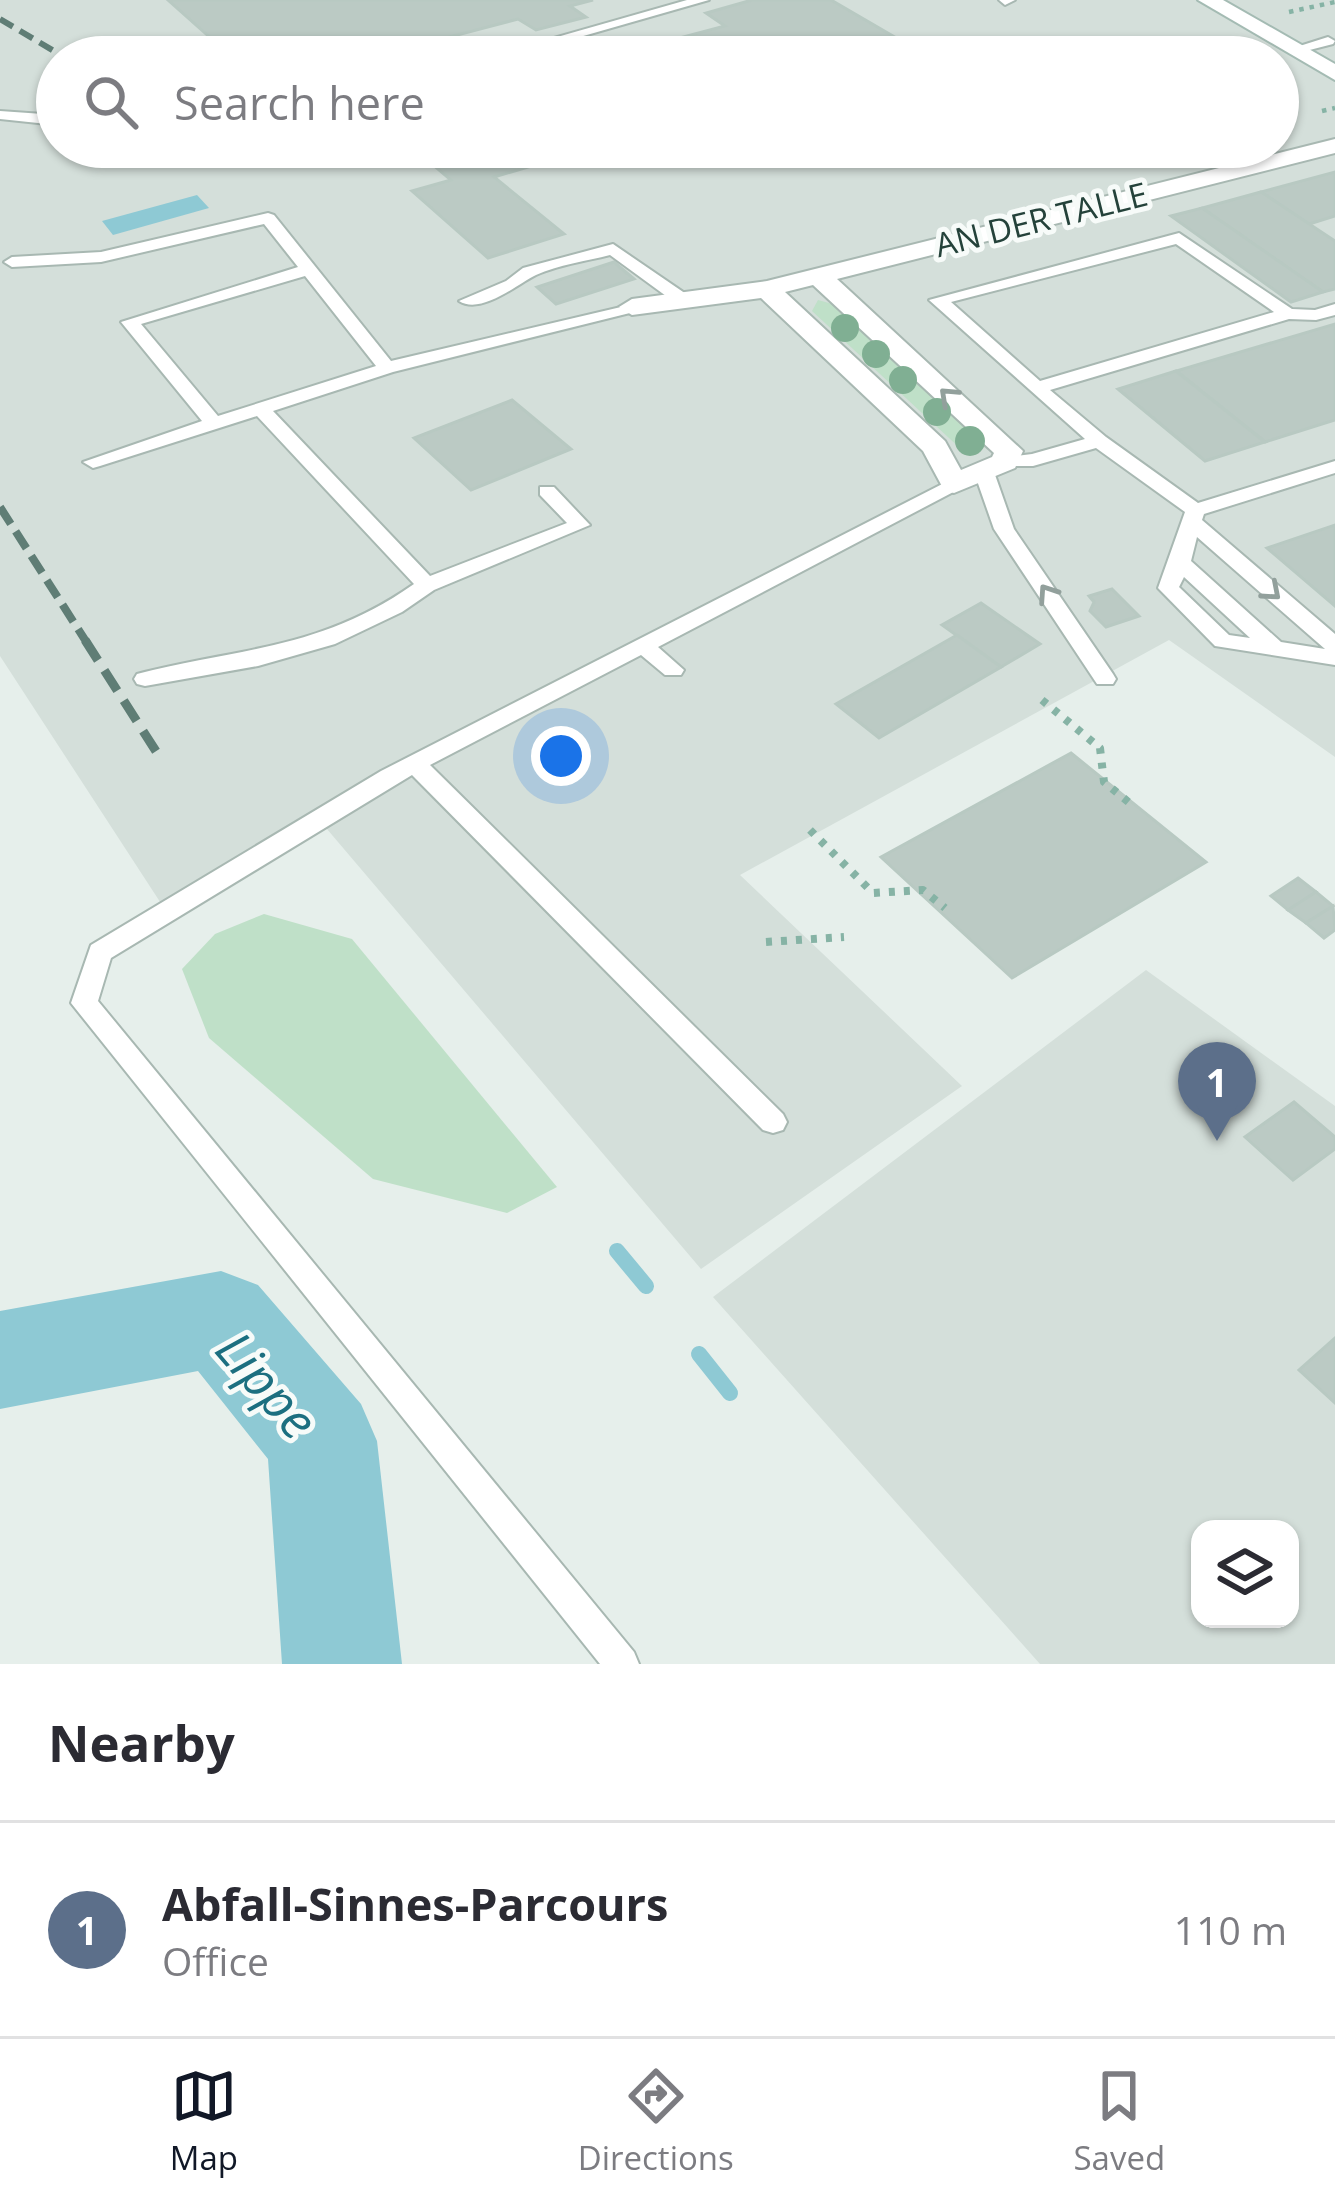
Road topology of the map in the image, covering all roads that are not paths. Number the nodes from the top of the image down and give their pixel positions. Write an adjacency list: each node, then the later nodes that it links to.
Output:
1 (701, 0): 3 (lane)
2 (1208, 0): 4 (street)
3 (570, 36)
4 (1270, 36)
5 (1328, 41): 6 (lane)
6 (1299, 49)
7 (1299, 53): 8 (street)
8 (1335, 73)
9 (0, 116): 10 (lane)
10 (36, 119)
11 (1335, 146): 12 (street, AN DER TALLE)
12 (1299, 155)
13 (1246, 168): 16 (street, AN DER TALLE)
14 (12, 262): 15 (lane)
15 (308, 270): 23 (lane); 26 (lane)
16 (817, 274): 17 (street, AN DER TALLE); 30 (street, one-way to 16)
17 (767, 289): 18 (street, AN DER TALLE); 31 (street)
18 (683, 300): 19 (lane); 20 (street, AN DER TALLE)
19 (468, 302)
20 (632, 307): 23 (lane)
21 (1335, 309): 22 (lane)
22 (1288, 314): 24 (lane); 24 (lane)
23 (387, 368): 25 (lane)
24 (1037, 388): 27 (lane)
25 (259, 407): 26 (lane); 34 (lane)
26 (213, 422): 28 (lane)
27 (1099, 441): 30 (lane); 33 (lane)
28 (93, 461)
29 (1335, 466): 33 (lane)
30 (995, 467): 31 (street); 40 (lane, one-way to 30)
31 (954, 484): 36 (lane)
32 (547, 491): 34 (lane)
33 (1194, 516): 35 (lane, one-way to 35); 37 (lane)
34 (427, 585): 39 (lane)
35 (1326, 639)
36 (641, 644): 38 (lane); 41 (lane)
37 (1335, 658)
38 (673, 670)
39 (145, 679)
40 (1106, 679)
41 (415, 764): 42 (lane); 43 (lane)
42 (773, 1122)
43 (622, 1664)

